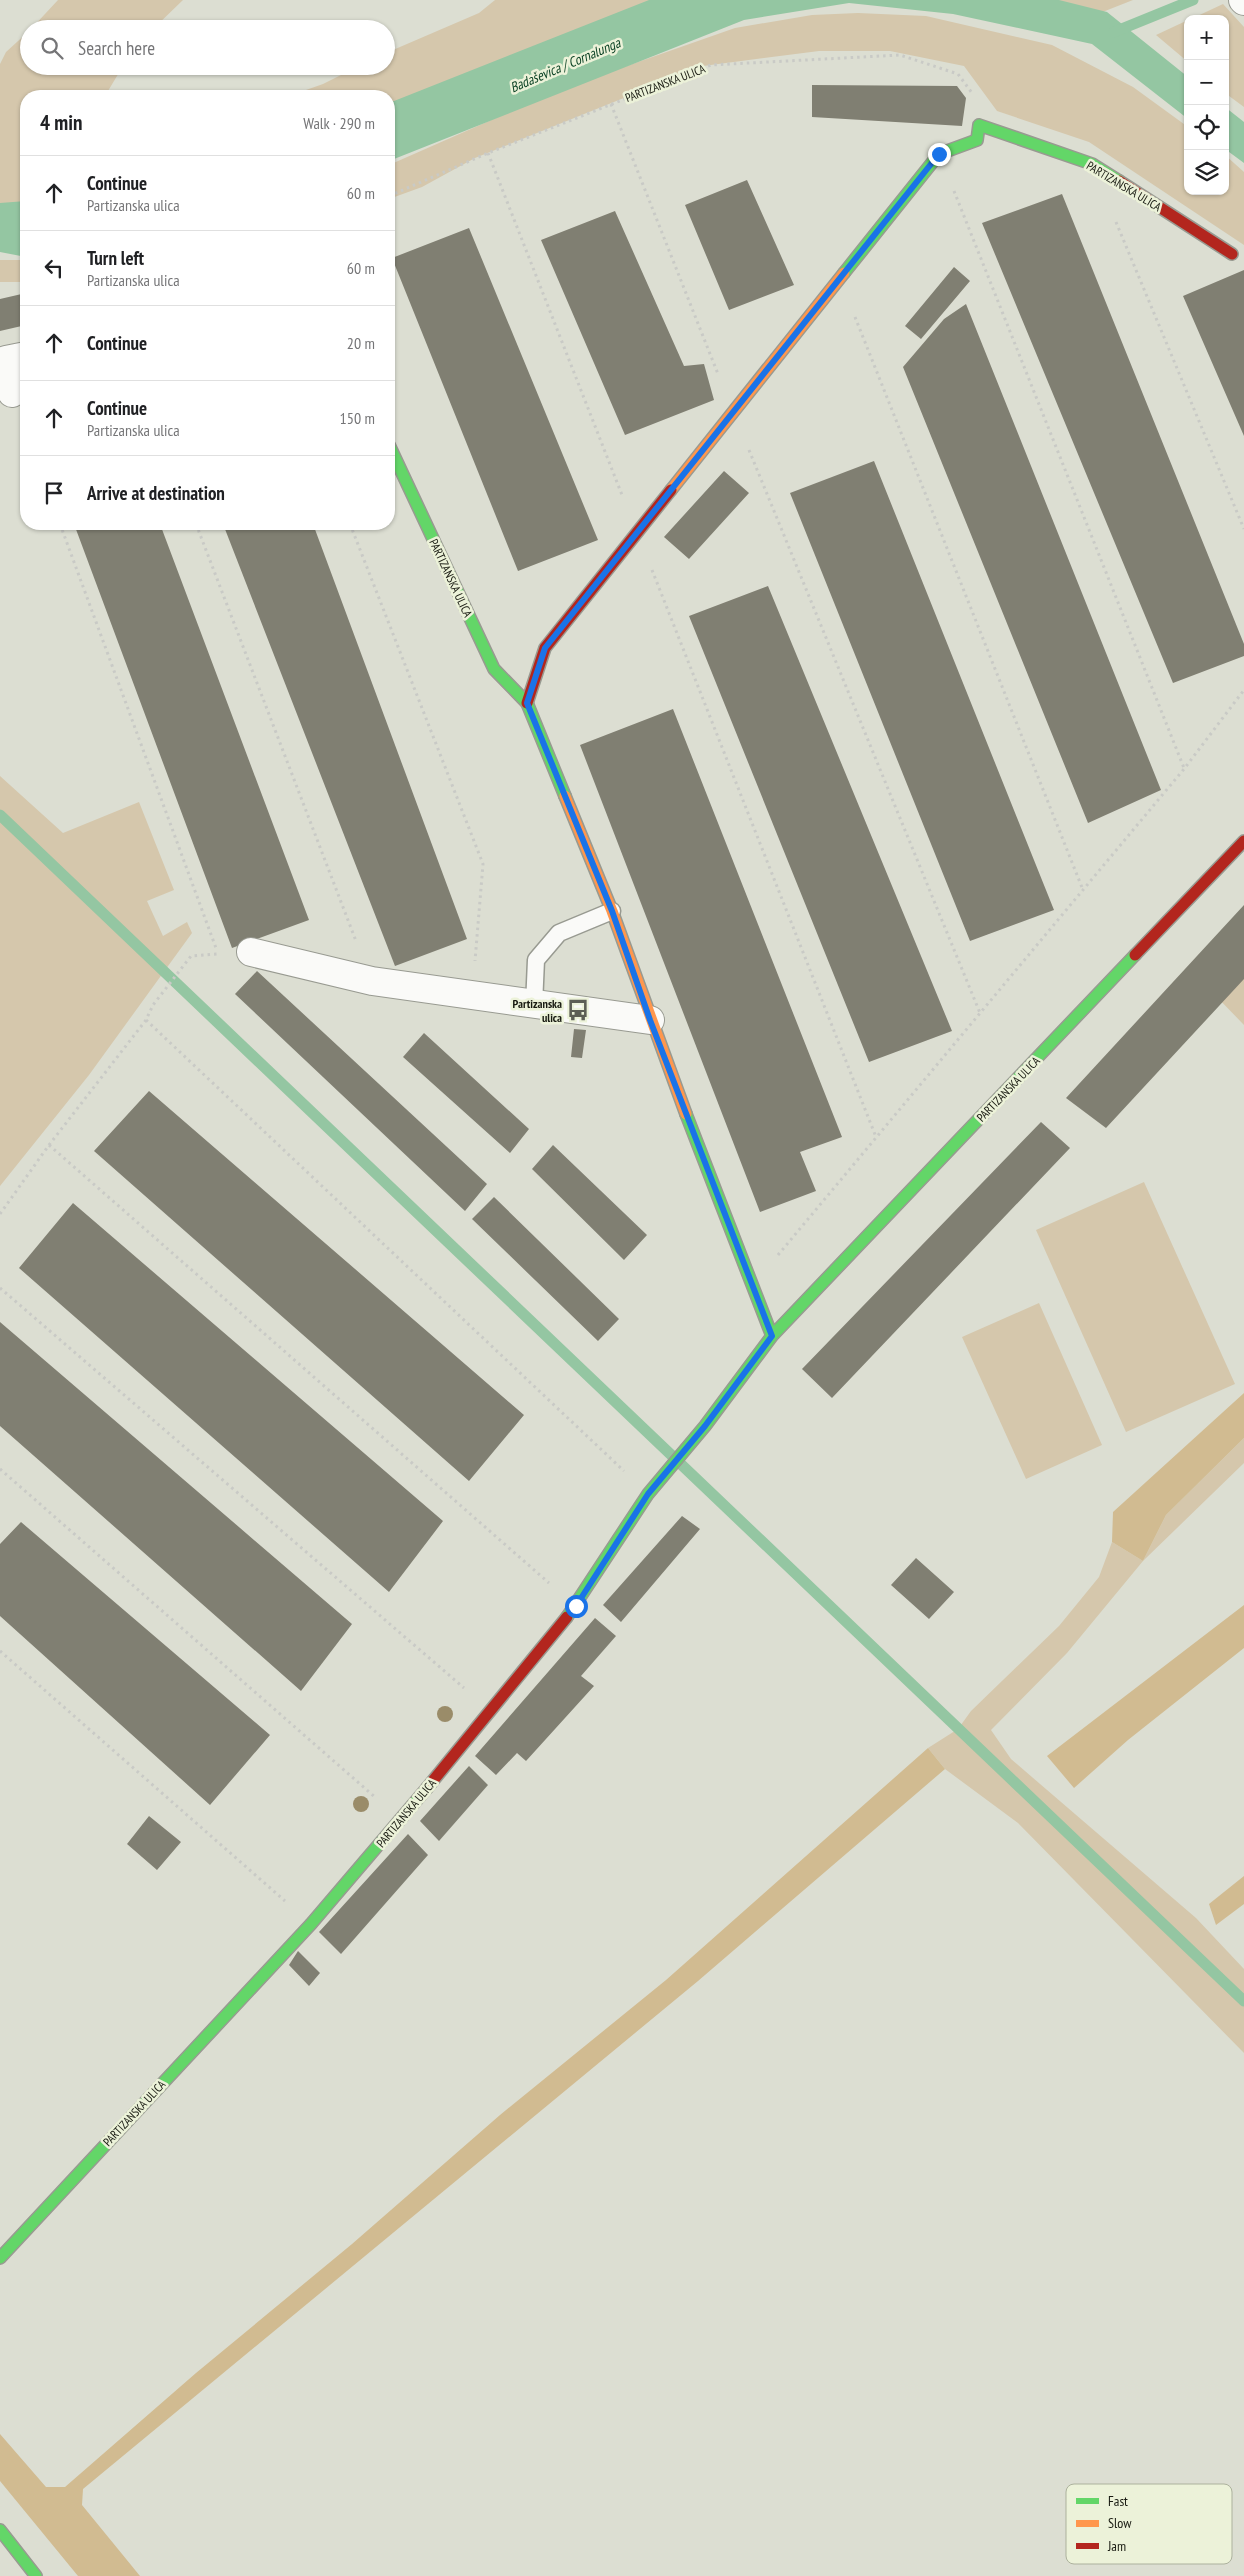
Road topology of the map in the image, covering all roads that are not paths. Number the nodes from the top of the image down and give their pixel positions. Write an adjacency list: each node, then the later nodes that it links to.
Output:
1 (1232, 254): 5 (street, PARTIZANSKA ULICA)
2 (20, 357): 3 (street)
3 (12, 393)
4 (395, 457): 5 (street, PARTIZANSKA ULICA)
5 (527, 703): 7 (street, PARTIZANSKA ULICA)
6 (1244, 841): 11 (street, PARTIZANSKA ULICA)
7 (612, 911): 9 (lane); 10 (street, PARTIZANSKA ULICA)
8 (251, 952): 9 (street)
9 (534, 1005): 10 (street)
10 (650, 1020): 11 (street)
11 (772, 1336): 12 (street, PARTIZANSKA ULICA)
12 (0, 2258)
13 (0, 2530): 14 (street)
14 (36, 2576)

